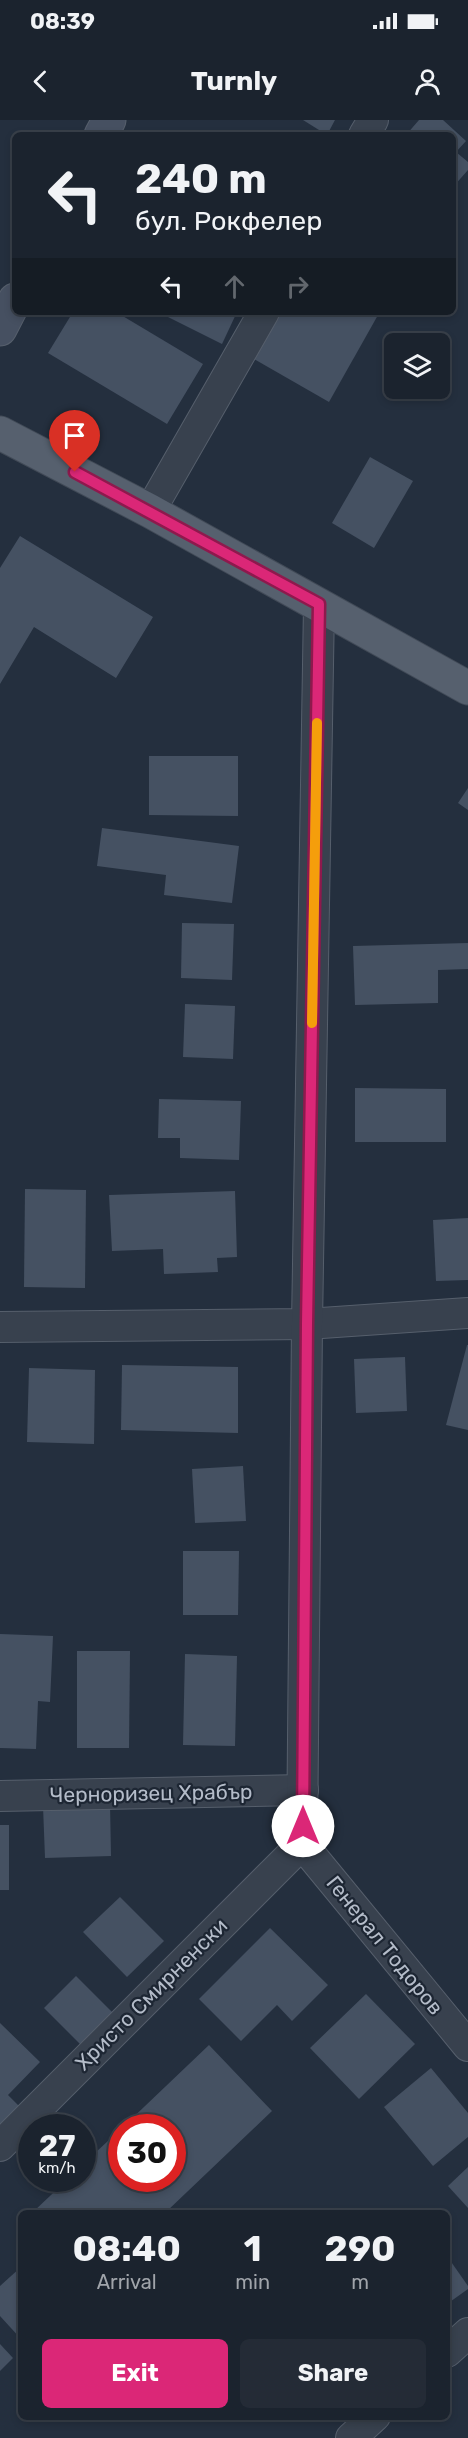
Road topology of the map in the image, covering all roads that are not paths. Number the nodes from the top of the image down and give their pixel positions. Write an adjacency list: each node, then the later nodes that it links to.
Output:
1 (12, 306): 3 (street)
2 (262, 315): 5 (street)
3 (0, 329)
4 (0, 433): 5 (main road)
5 (150, 512): 6 (main road)
6 (319, 604): 7 (main road); 9 (street)
7 (468, 688)
8 (468, 1313): 9 (street)
9 (307, 1324): 10 (street); 11 (street)
10 (0, 1327)
11 (303, 1790): 12 (street, Черноризец Храбър); 13 (street)
12 (0, 1796)
13 (303, 1844): 14 (street, Генерал Тодоров); 15 (street, Христо Смирненски)
14 (468, 2046)
15 (0, 2146)
16 (468, 2333): 17 (street)
17 (450, 2349)
18 (371, 2420): 19 (street)
19 (351, 2438)

